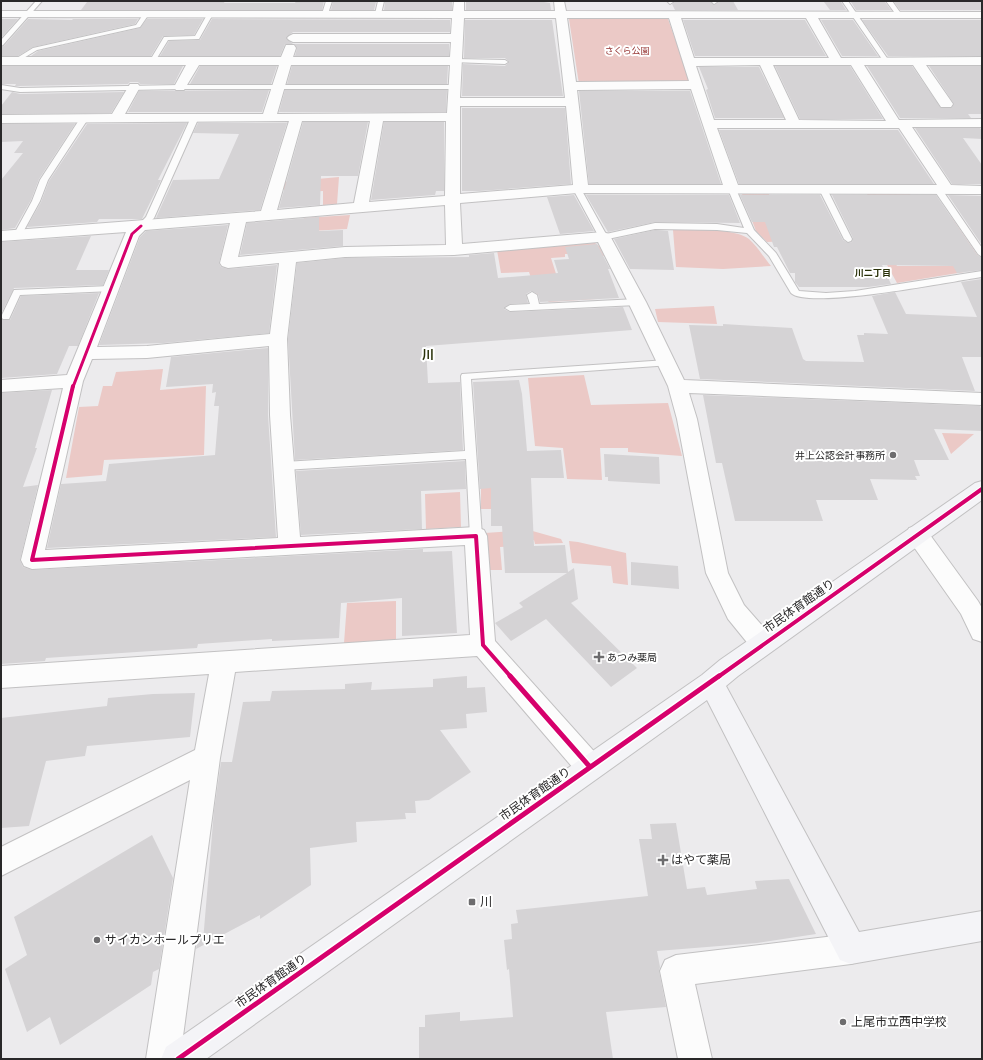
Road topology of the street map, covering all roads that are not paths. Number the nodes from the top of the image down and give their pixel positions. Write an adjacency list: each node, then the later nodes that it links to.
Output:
1 (39, 1): 12 (lane)
2 (255, 1): 15 (street)
3 (329, 1): 17 (lane)
4 (380, 1): 18 (lane)
5 (460, 1): 19 (street)
6 (559, 1): 20 (street)
7 (845, 1): 22 (lane)
8 (888, 1): 23 (lane)
9 (963, 5): 24 (street)
10 (671, 6): 20 (street); 21 (street); 40 (street)
11 (1, 14): 12 (street)
12 (27, 14): 13 (street); 27 (lane)
13 (146, 14): 14 (street); 29 (lane)
14 (210, 14): 15 (street); 36 (lane)
15 (248, 14): 16 (street)
16 (301, 14): 17 (street); 25 (street)
17 (325, 14): 18 (street)
18 (378, 14): 19 (street)
19 (459, 14): 20 (street); 26 (street)
20 (561, 14): 43 (street)
21 (810, 15): 22 (street); 31 (street)
22 (854, 15): 23 (street); 33 (lane)
23 (899, 15): 24 (street)
24 (981, 16)
25 (293, 38): 26 (street); 38 (street)
26 (457, 38): 30 (street)
27 (1, 44)
28 (1, 61): 29 (street)
29 (15, 61): 36 (street)
30 (455, 61): 38 (street); 39 (lane); 48 (street)
31 (838, 61): 32 (street); 41 (street)
32 (855, 61): 33 (street); 63 (street)
33 (886, 61): 34 (street)
34 (917, 61): 35 (street); 51 (street)
35 (982, 61)
36 (152, 62): 37 (street)
37 (194, 62): 38 (street); 46 (street)
38 (286, 62): 47 (street)
39 (505, 62)
40 (689, 62): 41 (street); 42 (street)
41 (764, 62): 62 (street)
42 (697, 85): 43 (street); 61 (street)
43 (570, 86): 50 (street)
44 (1, 87): 45 (lane)
45 (134, 87): 46 (lane); 57 (street)
46 (180, 87): 47 (lane)
47 (278, 87): 48 (lane); 53 (street)
48 (454, 87): 49 (street)
49 (454, 102): 50 (street); 56 (street)
50 (572, 102): 64 (street)
51 (946, 104)
52 (195, 117): 53 (street); 57 (street); 73 (lane)
53 (268, 117): 54 (street)
54 (297, 117): 55 (street); 71 (street)
55 (377, 117): 56 (street); 70 (street)
56 (453, 117): 69 (street)
57 (116, 118): 59 (street)
58 (1, 119): 59 (street)
59 (84, 119): 75 (lane)
60 (982, 123): 63 (street)
61 (709, 124): 62 (street); 65 (street)
62 (794, 124): 63 (street)
63 (899, 124): 67 (street)
64 (579, 189): 65 (street); 69 (street); 77 (lane)
65 (732, 189): 66 (street); 74 (lane)
66 (822, 189): 67 (street); 78 (lane)
67 (943, 190): 68 (street); 80 (lane)
68 (982, 190)
69 (452, 200): 70 (street); 79 (street)
70 (360, 207): 71 (street)
71 (268, 215): 72 (street)
72 (239, 218): 73 (street); 81 (street)
73 (141, 226): 75 (street); 83 (street)
74 (750, 231): 77 (lane); 82 (lane)
75 (18, 234): 76 (street)
76 (1, 236)
77 (603, 237): 79 (street); 85 (street)
78 (848, 239)
79 (454, 250): 81 (street)
80 (982, 254)
81 (288, 258): 89 (street)
82 (982, 274)
83 (110, 289): 88 (lane); 90 (street)
84 (532, 295): 86 (lane)
85 (637, 302): 86 (lane); 91 (street)
86 (535, 307): 87 (lane)
87 (510, 308)
88 (6, 317)
89 (278, 339): 90 (street); 97 (street)
90 (85, 353): 92 (street)
91 (667, 363): 94 (street); 96 (lane)
92 (74, 381): 93 (street); 101 (street)
93 (1, 386)
94 (677, 386): 95 (street); 104 (street)
95 (982, 399)
96 (471, 456): 97 (lane); 100 (lane)
97 (284, 466): 101 (street)
98 (982, 489): 99 (street, 市民体育館通り)
99 (917, 534): 102 (street); 104 (street, 市民体育館通り)
100 (476, 536): 101 (street); 105 (street)
101 (290, 547)
102 (976, 608): 103 (street)
103 (982, 632)
104 (763, 644): 108 (street, 市民体育館通り)
105 (483, 645): 106 (street); 110 (street)
106 (224, 662): 107 (street); 109 (street)
107 (1, 677)
108 (711, 683): 110 (street, 市民体育館通り); 113 (street)
109 (207, 758): 111 (street); 114 (street)
110 (590, 767): 115 (street, 市民体育館通り)
111 (1, 862)
112 (982, 926): 113 (street)
113 (851, 949): 116 (street)
114 (163, 1059)
115 (178, 1059)
116 (695, 1059)

